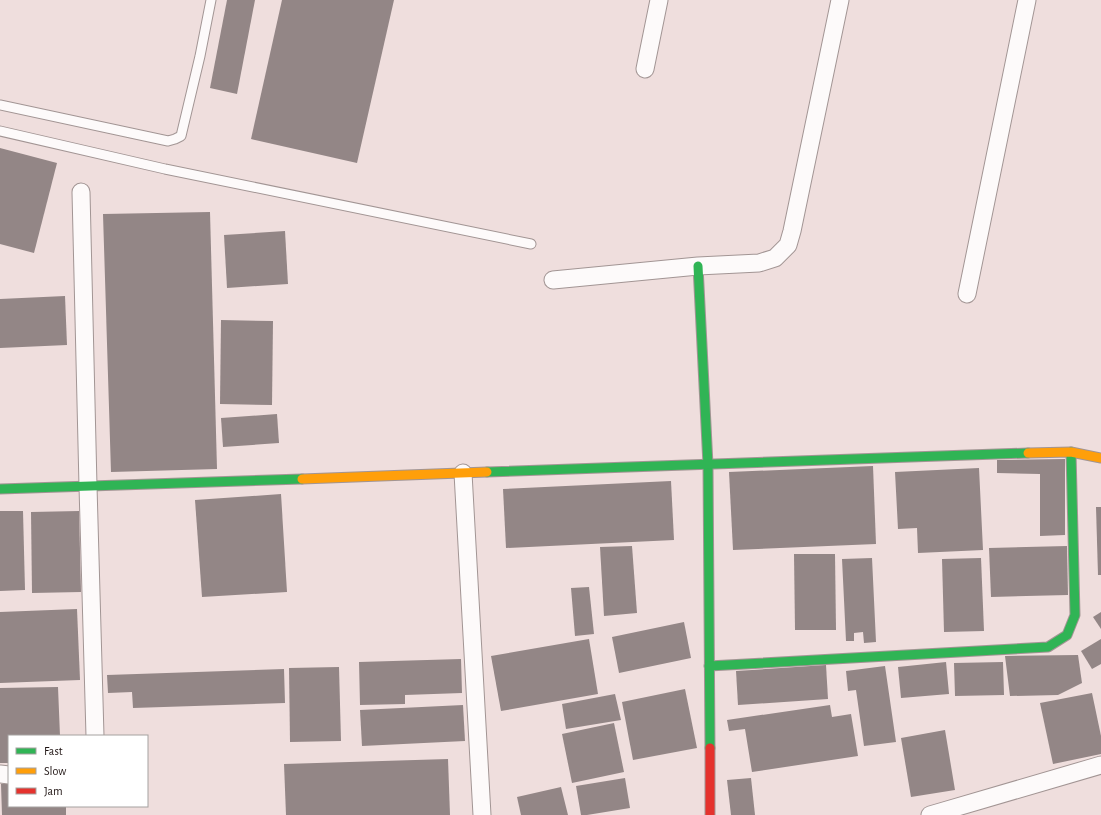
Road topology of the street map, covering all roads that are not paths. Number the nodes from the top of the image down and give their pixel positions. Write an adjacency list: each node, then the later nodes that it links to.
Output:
1 (211, 0): 6 (lane)
2 (659, 0): 5 (street)
3 (840, 0): 10 (street)
4 (1027, 0): 12 (street)
5 (645, 69)
6 (0, 105)
7 (0, 131): 9 (lane)
8 (81, 192): 17 (street)
9 (531, 244)
10 (698, 266): 11 (street); 15 (street)
11 (553, 280)
12 (967, 294)
13 (1071, 452): 14 (street); 15 (street); 19 (street)
14 (1101, 458)
15 (708, 466): 16 (street); 19 (street)
16 (463, 473): 17 (street); 23 (street)
17 (88, 486): 18 (street); 20 (street)
18 (0, 489)
19 (709, 666): 24 (street)
20 (95, 735)
21 (1101, 765): 22 (street)
22 (957, 811): 25 (street)
23 (482, 815)
24 (710, 815)
25 (930, 815)

